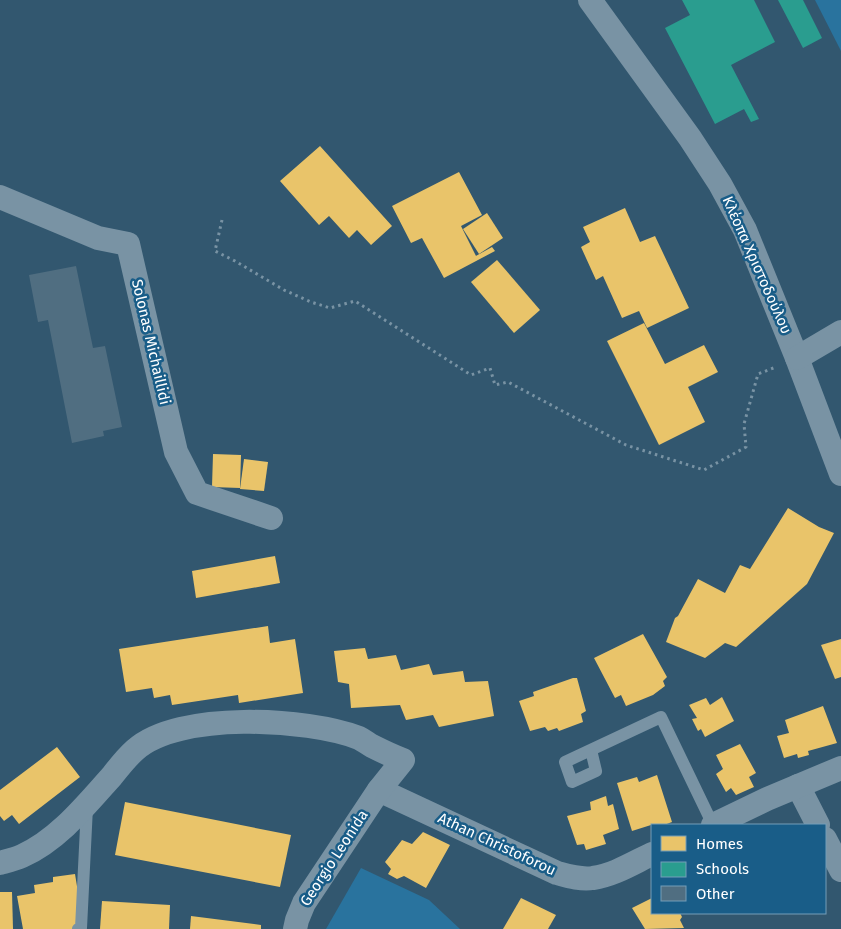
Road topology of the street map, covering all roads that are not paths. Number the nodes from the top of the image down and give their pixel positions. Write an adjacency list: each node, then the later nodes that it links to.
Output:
1 (590, 0): 4 (street, Κλέοπα Χριστοδούλου)
2 (0, 197): 6 (street, Solonas Michaillidi)
3 (841, 332): 4 (street)
4 (797, 358): 5 (street, Κλέοπα Χριστοδούλου)
5 (841, 474)
6 (271, 518)
7 (591, 750): 12 (lane)
8 (841, 768): 9 (street)
9 (798, 786): 13 (street); 14 (street)
10 (379, 790): 11 (street); 16 (street, Athan Christoforou); 20 (street, Georgio Leonida)
11 (87, 803): 17 (street); 19 (lane)
12 (713, 824)
13 (715, 824)
14 (817, 824)
15 (826, 840): 18 (street)
16 (651, 854)
17 (0, 863)
18 (841, 870)
19 (78, 929)
20 (295, 929)

